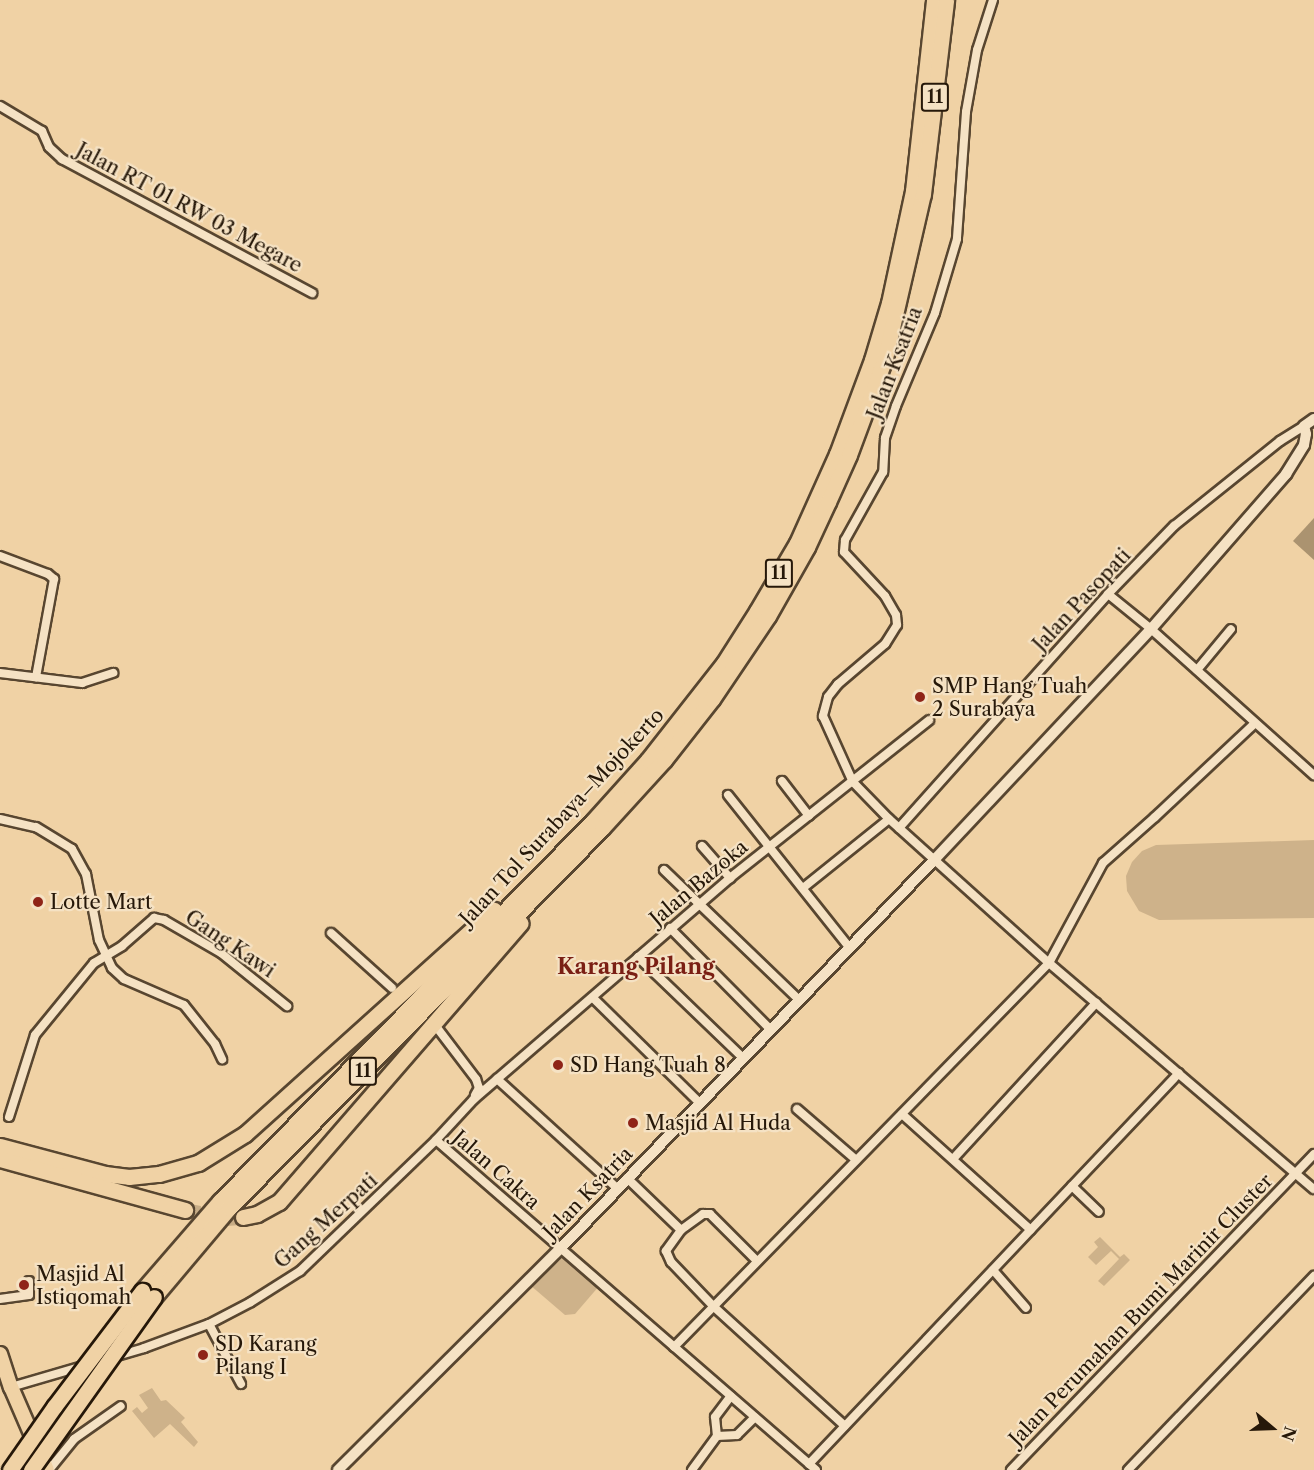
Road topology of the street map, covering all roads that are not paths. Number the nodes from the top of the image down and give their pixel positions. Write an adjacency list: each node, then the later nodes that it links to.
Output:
1 (934, 0): 5 (highway, Jalan Tol Surabaya–Mojokerto / 11)
2 (946, 0): 5 (highway, Jalan Tol Surabaya–Mojokerto / 11)
3 (993, 0): 22 (street, Jalan Ksatria)
4 (0, 106): 7 (street, Jalan RT 01 RW 03 Megare)
5 (918, 193): 6 (highway, Jalan Tol Surabaya–Mojokerto / 11)
6 (911, 230): 30 (highway, Jalan Tol Surabaya–Mojokerto / 11); 32 (highway, Jalan Tol Surabaya–Mojokerto / 11)
7 (312, 293)
8 (1314, 419): 9 (street)
9 (1304, 426): 11 (street, Jalan Pasopati); 12 (street, Jalan Ksatria)
10 (0, 556): 17 (street)
11 (1108, 594): 12 (street); 27 (street, Jalan Pasopati)
12 (1151, 629): 14 (street); 31 (street, Jalan Ksatria)
13 (1231, 629): 14 (street)
14 (1197, 670): 19 (street)
15 (0, 673): 17 (street)
16 (113, 673): 17 (street)
17 (36, 677)
18 (929, 720): 22 (street, Jalan Bazoka)
19 (1255, 723): 20 (street); 42 (street)
20 (1314, 775)
21 (782, 782): 24 (street)
22 (853, 782): 24 (street, Jalan Bazoka); 26 (street, Jalan Ksatria)
23 (728, 795): 29 (street)
24 (809, 816): 29 (street, Jalan Bazoka)
25 (0, 819): 40 (street)
26 (889, 819): 27 (street, Jalan Ksatria); 35 (street)
27 (899, 828): 31 (street, Jalan Ksatria)
28 (702, 846): 34 (street)
29 (768, 847): 34 (street, Jalan Bazoka); 35 (street)
30 (579, 851): 72 (highway); 80 (highway, Jalan Tol Surabaya–Mojokerto / 11)
31 (935, 859): 39 (street, Jalan Ksatria); 42 (street, Jalan Perumahan Bumi Marinir Cluster)
32 (554, 861): 60 (highway); 80 (highway, Jalan Tol Surabaya–Mojokerto / 11)
33 (664, 870): 36 (street)
34 (730, 878): 36 (street, Jalan Bazoka)
35 (802, 888): 39 (street)
36 (700, 903): 37 (street, Jalan Bazoka); 45 (street)
37 (670, 928): 41 (street, Jalan Bazoka); 49 (street)
38 (331, 933): 43 (street)
39 (849, 947): 45 (street, Jalan Ksatria)
40 (105, 957): 47 (street, Gang Kawi); 51 (street); 58 (street, Gang Kawi)
41 (638, 957): 44 (street, Jalan Bazoka); 50 (street)
42 (1049, 963): 46 (street, Jalan Perumahan Bumi Marinir Cluster); 57 (street)
43 (392, 988)
44 (593, 998): 53 (street, Jalan Bazoka); 55 (street)
45 (798, 999): 49 (street, Jalan Ksatria)
46 (1096, 1003): 52 (street, Jalan Perumahan Bumi Marinir Cluster); 63 (street)
47 (287, 1006)
48 (438, 1029): 54 (street)
49 (770, 1029): 50 (street, Jalan Ksatria)
50 (743, 1058): 55 (street, Jalan Ksatria)
51 (222, 1059)
52 (1179, 1073): 65 (street, Jalan Perumahan Bumi Marinir Cluster); 67 (street)
53 (496, 1079): 54 (street, Gang Merpati); 68 (street)
54 (474, 1099): 59 (street, Gang Merpati)
55 (699, 1102): 66 (street, Jalan Ksatria)
56 (797, 1109): 64 (street)
57 (902, 1114): 63 (street); 64 (street)
58 (9, 1117)
59 (436, 1140): 75 (street, Jalan Cakra); 84 (street, Gang Merpati)
60 (0, 1146)
61 (1314, 1154): 65 (street, Jalan Perumahan Bumi Marinir Cluster)
62 (0, 1159): 70 (highway)
63 (953, 1159): 74 (street)
64 (856, 1160): 76 (street)
65 (1295, 1173): 69 (street, Jalan Perumahan Bumi Marinir Cluster); 100 (street, Jalan Perumahan Bumi Marinir Cluster)
66 (627, 1178): 68 (street, Jalan Ksatria); 73 (street)
67 (1072, 1186): 71 (street); 74 (street)
68 (618, 1189): 75 (street, Jalan Ksatria)
69 (1314, 1189)
70 (185, 1210)
71 (1099, 1212)
72 (243, 1217)
73 (681, 1230): 76 (street); 82 (street)
74 (1031, 1230): 77 (street)
75 (561, 1248): 85 (street); 98 (street, Jalan Ksatria)
76 (757, 1261): 82 (street)
77 (993, 1270): 83 (street); 92 (street)
78 (1314, 1276): 101 (street)
79 (29, 1281): 81 (street)
80 (148, 1294): 95 (highway, Jalan Tol Surabaya–Mojokerto / 11, bridge); 96 (highway, Jalan Tol Surabaya–Mojokerto / 11, bridge)
81 (0, 1299)
82 (713, 1306): 85 (street); 92 (street)
83 (1026, 1308)
84 (209, 1324): 87 (street); 88 (street, Gang Merpati)
85 (674, 1347): 89 (street)
86 (0, 1354): 88 (main road)
87 (242, 1384)
88 (11, 1387): 97 (main road)
89 (731, 1396): 91 (street); 93 (street)
90 (121, 1406): 97 (street)
91 (755, 1417): 93 (street); 94 (street)
92 (845, 1426): 94 (street)
93 (717, 1436): 99 (street)
94 (813, 1467)
95 (10, 1470)
96 (31, 1470)
97 (48, 1470)
98 (338, 1470)
99 (692, 1470)
100 (1011, 1470)
101 (1128, 1470)

